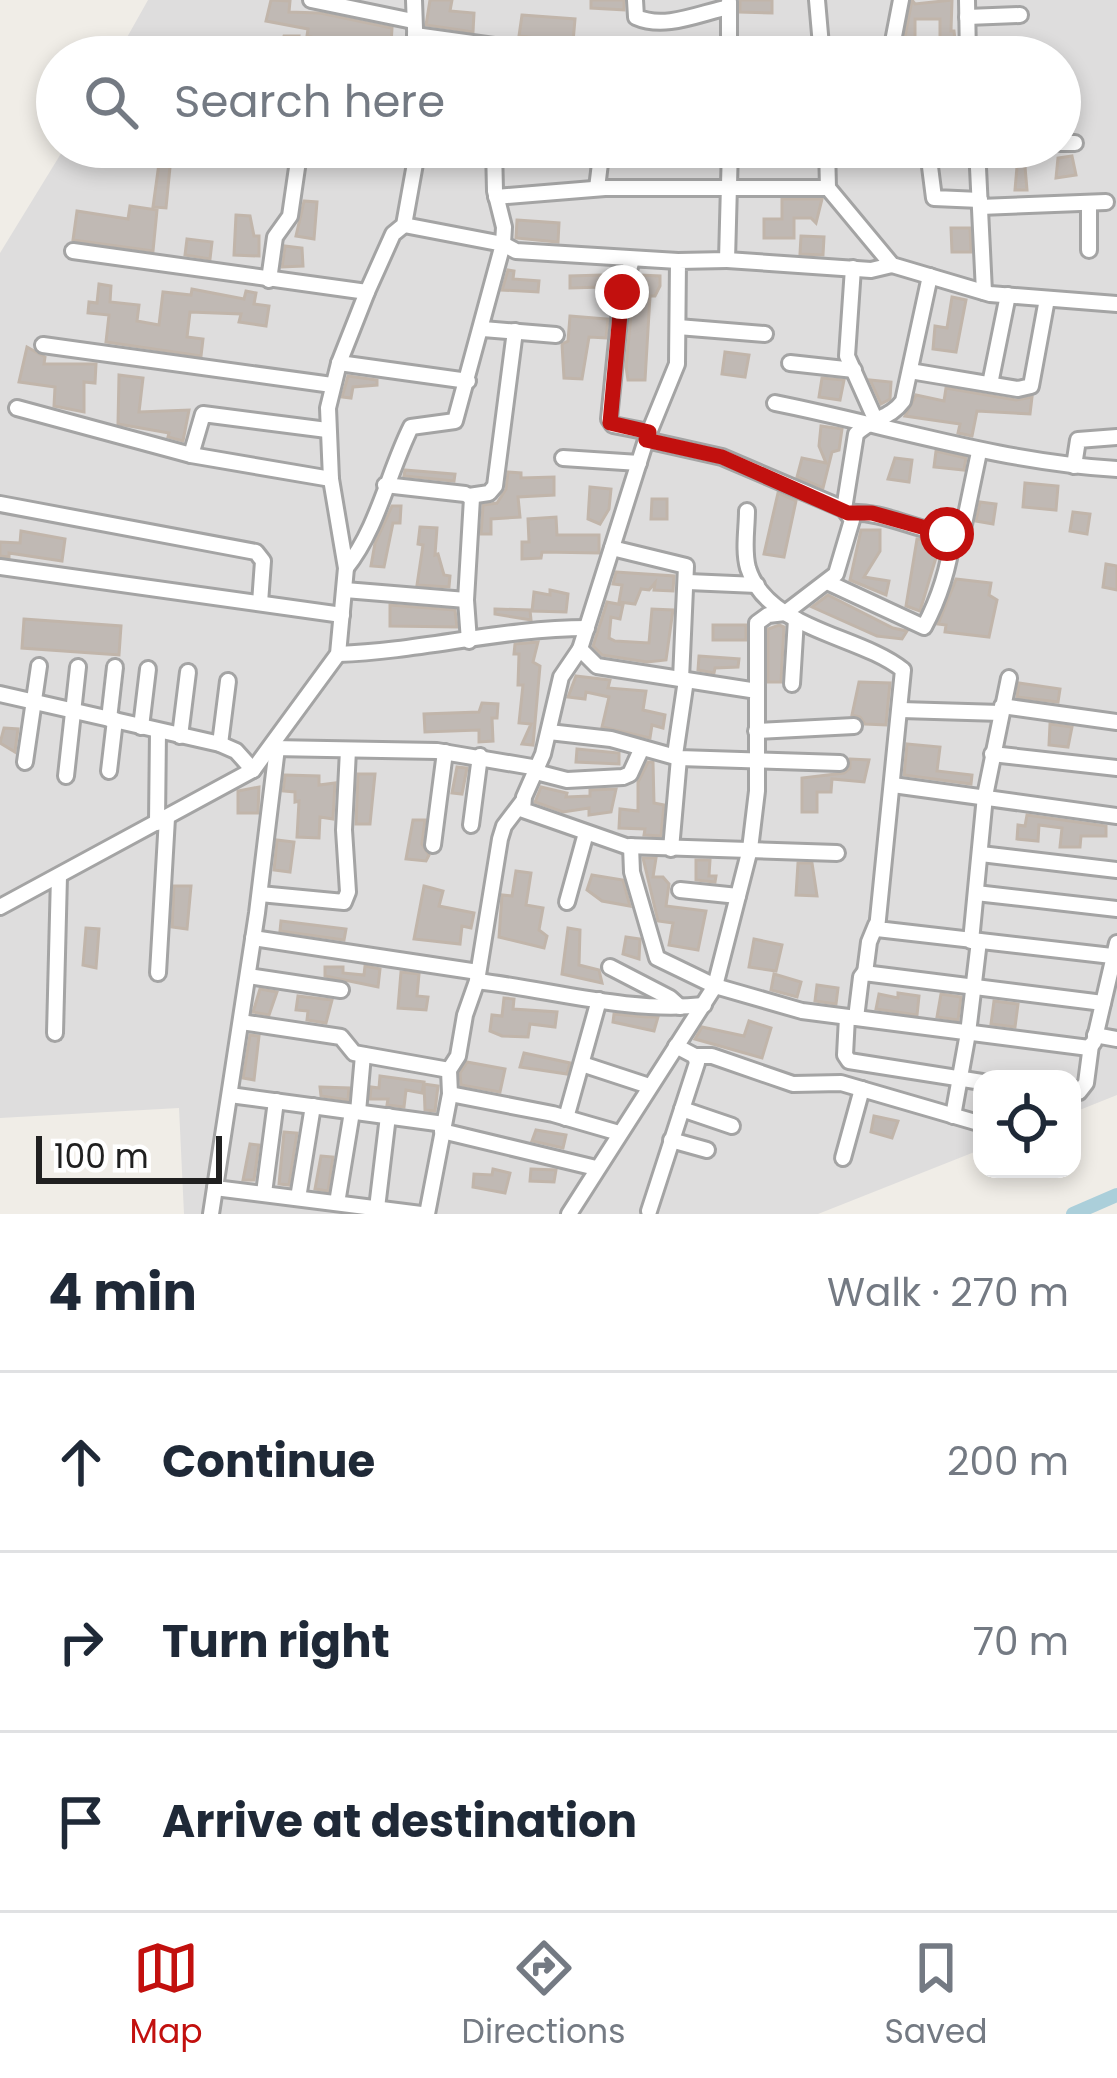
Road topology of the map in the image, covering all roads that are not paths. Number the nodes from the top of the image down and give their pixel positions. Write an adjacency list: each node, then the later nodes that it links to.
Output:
1 (311, 0): 12 (street)
2 (414, 0): 12 (street)
3 (635, 0): 11 (street)
4 (669, 0): 11 (street)
5 (818, 0): 16 (street)
6 (901, 0): 17 (street)
7 (967, 0): 10 (street)
8 (729, 3): 11 (street); 15 (street)
9 (1020, 15): 10 (street)
10 (968, 17): 18 (street)
11 (670, 20)
12 (414, 28): 13 (street); 14 (street)
13 (415, 36)
14 (451, 36)
15 (729, 36)
16 (821, 36)
17 (894, 36)
18 (968, 36)
19 (297, 168): 44 (street)
20 (415, 168): 34 (street)
21 (495, 168): 30 (street)
22 (599, 168): 27 (street)
23 (730, 168): 28 (street)
24 (827, 168): 29 (street)
25 (930, 168): 33 (street)
26 (978, 168): 33 (street)
27 (597, 188): 28 (street); 30 (street)
28 (730, 188): 29 (street); 39 (street)
29 (828, 188): 41 (street)
30 (496, 197): 35 (street)
31 (1106, 202): 32 (street)
32 (1089, 203): 33 (street); 36 (street)
33 (980, 204): 46 (street)
34 (404, 225): 35 (street); 45 (street)
35 (503, 244): 38 (street); 51 (street)
36 (1089, 250)
37 (73, 251): 44 (street)
38 (632, 259): 40 (street); 67 (street)
39 (727, 260): 40 (street); 42 (street)
40 (678, 261): 50 (street)
41 (892, 266): 42 (street); 43 (street)
42 (854, 268): 58 (street)
43 (930, 276): 46 (street); 59 (street)
44 (269, 280): 45 (street)
45 (367, 292): 57 (street)
46 (983, 292): 47 (street)
47 (1008, 296): 48 (street); 61 (street)
48 (1047, 298): 49 (street); 61 (street)
49 (1117, 304)
50 (678, 327): 53 (street); 67 (street)
51 (483, 328): 52 (street); 60 (street)
52 (514, 332): 54 (street); 77 (street)
53 (765, 334)
54 (556, 335)
55 (43, 345): 62 (street)
56 (790, 363): 58 (street)
57 (339, 364): 60 (street); 62 (street)
58 (854, 370): 65 (street)
59 (910, 371): 61 (street); 65 (street)
60 (468, 380): 76 (street)
61 (990, 384)
62 (332, 385): 66 (street)
63 (775, 403): 65 (street)
64 (17, 408): 70 (street)
65 (874, 422): 69 (street); 80 (street)
66 (327, 430): 70 (street); 75 (street)
67 (647, 436): 72 (street); 80 (street)
68 (1117, 437): 73 (street)
69 (979, 452): 73 (street); 81 (street)
70 (191, 455): 75 (street)
71 (563, 458): 72 (street)
72 (639, 463): 82 (street)
73 (1074, 466): 74 (street)
74 (1117, 469)
75 (331, 478): 84 (street)
76 (385, 485): 77 (street); 84 (street)
77 (470, 496): 89 (street)
78 (0, 505): 90 (street)
79 (748, 511): 87 (street)
80 (846, 511): 81 (street); 86 (street)
81 (953, 534): 86 (street)
82 (612, 548): 85 (street); 93 (street)
83 (0, 567): 90 (street)
84 (346, 568): 88 (street)
85 (688, 582): 87 (street); 103 (street)
86 (827, 582): 92 (street)
87 (757, 585): 92 (street)
88 (345, 590): 89 (street); 91 (street)
89 (466, 600): 94 (street)
90 (260, 603): 91 (street)
91 (342, 615): 96 (street)
92 (790, 616): 105 (street); 106 (street); 110 (street)
93 (587, 628): 94 (street); 95 (street)
94 (469, 641): 96 (street)
95 (580, 649): 103 (street); 117 (street)
96 (338, 654): 121 (street)
97 (38, 666): 108 (street)
98 (78, 667): 109 (street)
99 (115, 668): 112 (street)
100 (148, 670): 115 (street)
101 (188, 672): 119 (street)
102 (1009, 678): 111 (street)
103 (683, 679): 106 (street); 127 (street)
104 (228, 681): 120 (street)
105 (793, 684)
106 (757, 691): 118 (street)
107 (0, 694): 108 (street)
108 (34, 701): 109 (street); 128 (street)
109 (74, 710): 112 (street); 135 (street)
110 (901, 710): 111 (street); 136 (street)
111 (1002, 710): 113 (street); 125 (street)
112 (112, 719): 115 (street); 134 (street)
113 (1117, 722)
114 (854, 726): 118 (street)
115 (142, 727): 116 (street)
116 (158, 731): 119 (street); 140 (street)
117 (549, 731): 123 (street); 133 (street)
118 (756, 731): 130 (street)
119 (180, 736): 120 (street)
120 (220, 744): 132 (street)
121 (275, 748): 122 (street); 132 (street); 153 (street)
122 (348, 750): 124 (street); 153 (street)
123 (640, 750): 127 (street); 133 (street)
124 (445, 752): 126 (street); 143 (street)
125 (992, 754): 131 (street); 137 (street)
126 (481, 756): 133 (street); 141 (street)
127 (677, 757): 130 (street); 145 (street)
128 (25, 762)
129 (841, 763): 130 (street)
130 (757, 764): 146 (street)
131 (1117, 768)
132 (253, 770): 140 (street)
133 (537, 770): 138 (street)
134 (109, 771)
135 (66, 776)
136 (893, 785): 137 (street); 158 (street)
137 (985, 796): 139 (street); 148 (street)
138 (523, 801): 142 (street); 166 (street)
139 (1117, 816)
140 (162, 820): 150 (street); 163 (street)
141 (470, 825)
142 (586, 832): 144 (street); 155 (street)
143 (434, 845)
144 (631, 846): 145 (street); 167 (street)
145 (671, 849): 146 (street)
146 (750, 849): 147 (street); 154 (street)
147 (837, 854)
148 (981, 854): 149 (street); 152 (street)
149 (1117, 870)
150 (59, 876): 156 (street); 176 (street)
151 (680, 890): 154 (street)
152 (976, 893): 157 (street); 160 (street)
153 (260, 894): 159 (street)
154 (738, 896): 167 (street)
155 (567, 902)
156 (0, 907)
157 (1117, 909)
158 (876, 925): 160 (street); 164 (street)
159 (253, 938): 165 (street); 166 (street)
160 (975, 941): 161 (street); 168 (street)
161 (1115, 950): 170 (street)
162 (610, 967): 173 (street)
163 (158, 973)
164 (865, 973): 168 (street); 174 (street)
165 (248, 976): 169 (street); 175 (street)
166 (477, 976): 171 (street); 184 (street)
167 (715, 986): 172 (street); 174 (street)
168 (973, 987): 170 (street); 177 (street)
169 (341, 991)
170 (1108, 994): 179 (street)
171 (599, 1000): 173 (street); 183 (street)
172 (704, 1005): 173 (street); 180 (street)
173 (680, 1007)
174 (851, 1018): 177 (street); 185 (street)
175 (241, 1022): 181 (street); 191 (street)
176 (56, 1033)
177 (968, 1033): 179 (street); 185 (street)
178 (1117, 1039): 179 (street)
179 (1093, 1040): 189 (street)
180 (676, 1046): 182 (street); 187 (street)
181 (363, 1055): 184 (street); 195 (street)
182 (695, 1056): 188 (street); 194 (street)
183 (582, 1064): 187 (street); 198 (street)
184 (449, 1070): 190 (street)
185 (961, 1079): 186 (street); 197 (street)
186 (973, 1081)
187 (650, 1086): 202 (street)
188 (862, 1089): 197 (street); 205 (street)
189 (1081, 1089)
190 (450, 1094): 198 (street); 201 (street)
191 (230, 1095): 192 (street); 207 (street)
192 (276, 1101): 193 (street); 208 (street)
193 (313, 1106): 195 (street); 209 (street)
194 (682, 1108): 200 (street); 203 (street)
195 (355, 1112): 196 (street); 210 (street)
196 (388, 1116): 201 (street); 211 (street)
197 (952, 1116): 199 (street)
198 (566, 1118): 202 (street)
199 (973, 1122)
200 (732, 1126)
201 (443, 1128): 206 (street); 214 (street)
202 (619, 1133): 206 (street)
203 (671, 1140): 204 (street); 212 (street)
204 (706, 1150)
205 (843, 1158)
206 (596, 1168): 215 (street)
207 (215, 1188): 208 (street); 213 (street)
208 (264, 1193): 209 (street)
209 (298, 1198): 210 (street)
210 (337, 1203): 211 (street)
211 (377, 1208): 214 (street)
212 (649, 1211)
213 (211, 1214)
214 (424, 1214)
215 (569, 1214)

